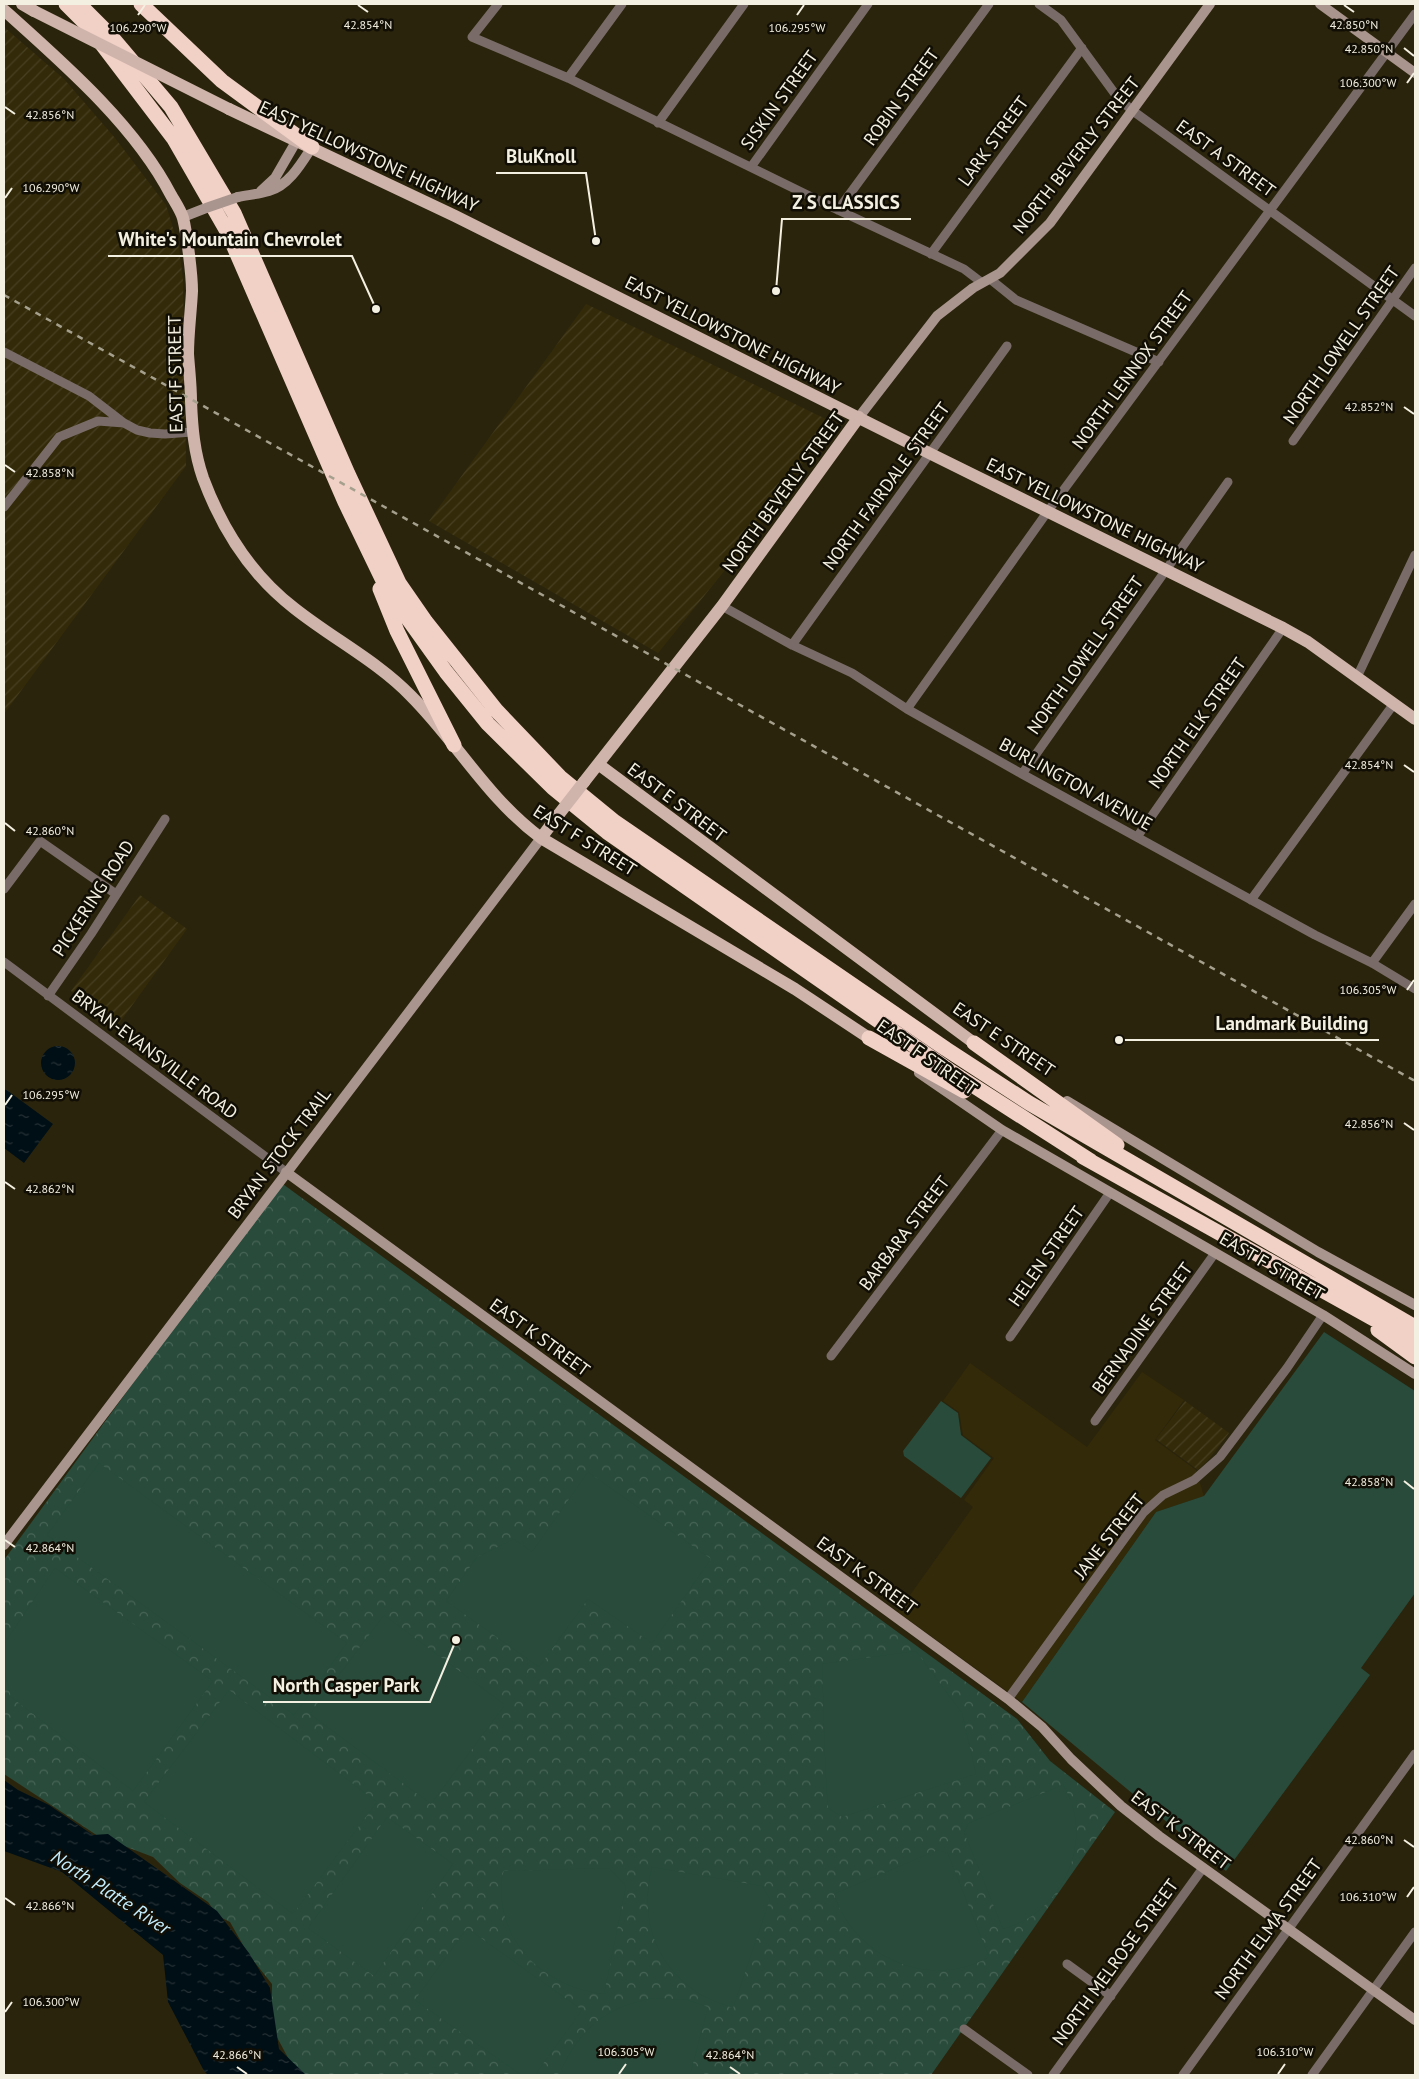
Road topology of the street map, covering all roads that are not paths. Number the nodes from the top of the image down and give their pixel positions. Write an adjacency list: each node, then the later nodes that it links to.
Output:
1 (22, 4): 21 (main road, EAST YELLOWSTONE HIGHWAY, bridge)
2 (66, 4): 42 (highway)
3 (80, 4): 74 (highway)
4 (141, 4): 22 (highway)
5 (498, 4): 18 (street)
6 (622, 4): 18 (street)
7 (744, 4): 20 (street)
8 (868, 4): 23 (street, SISKIN STREET)
9 (990, 4): 25 (street, ROBIN STREET)
10 (1039, 4): 15 (street, EAST A STREET)
11 (1210, 4): 19 (main road, NORTH BEVERLY STREET)
12 (1320, 4): 16 (main road)
13 (4, 10): 27 (main road, EAST F STREET)
14 (1415, 14): 16 (street, NORTH LENNOX STREET)
15 (1082, 48): 19 (street, EAST A STREET); 28 (street, LARK STREET)
16 (1387, 53): 17 (main road); 26 (street, NORTH LENNOX STREET)
17 (1415, 73)
18 (568, 78): 20 (street)
19 (1133, 111): 26 (street, EAST A STREET); 30 (main road, NORTH BEVERLY STREET)
20 (658, 123): 23 (street)
21 (297, 140): 22 (main road, EAST YELLOWSTONE HIGHWAY); 24 (main road)
22 (312, 147): 24 (main road); 36 (main road, EAST YELLOWSTONE HIGHWAY)
23 (751, 167): 25 (street)
24 (260, 192): 27 (main road, bridge)
25 (838, 210): 28 (street)
26 (1270, 210): 31 (street, EAST A STREET); 35 (street, NORTH LENNOX STREET)
27 (183, 217): 38 (main road, EAST F STREET)
28 (931, 254): 30 (street)
29 (1415, 268): 31 (street, NORTH LOWELL STREET)
30 (986, 281): 35 (street); 36 (main road, NORTH BEVERLY STREET)
31 (1392, 299): 32 (street, EAST A STREET); 39 (street, NORTH LOWELL STREET)
32 (1415, 316)
33 (1007, 346): 40 (street, NORTH FAIRDALE STREET)
34 (4, 352): 37 (street)
35 (1159, 362): 44 (street, NORTH LENNOX STREET)
36 (859, 417): 40 (main road, EAST YELLOWSTONE HIGHWAY); 47 (main road, NORTH BEVERLY STREET)
37 (124, 423): 38 (street); 43 (street)
38 (192, 432): 54 (main road, EAST F STREET)
39 (1293, 441)
40 (929, 454): 44 (main road, EAST YELLOWSTONE HIGHWAY); 49 (street, NORTH FAIRDALE STREET)
41 (1228, 482): 46 (street, NORTH LOWELL STREET)
42 (345, 502): 54 (highway); 72 (highway)
43 (4, 507)
44 (1048, 511): 46 (main road, EAST YELLOWSTONE HIGHWAY); 52 (street, NORTH LENNOX STREET)
45 (1415, 555): 50 (street)
46 (1165, 569): 48 (main road, EAST YELLOWSTONE HIGHWAY); 56 (street, NORTH LOWELL STREET)
47 (722, 606): 49 (street, BURLINGTON AVENUE); 55 (main road, NORTH BEVERLY STREET)
48 (1283, 628): 50 (main road, EAST YELLOWSTONE HIGHWAY); 59 (street, NORTH ELK STREET)
49 (792, 644): 52 (street, BURLINGTON AVENUE)
50 (1357, 677): 51 (main road, EAST YELLOWSTONE HIGHWAY)
51 (1394, 705): 53 (main road, EAST YELLOWSTONE HIGHWAY); 63 (street)
52 (907, 709): 56 (street, BURLINGTON AVENUE)
53 (1415, 719)
54 (454, 745): 60 (main road, EAST F STREET)
55 (598, 764): 57 (main road, NORTH BEVERLY STREET); 70 (main road, EAST E STREET)
56 (1022, 774): 59 (street, BURLINGTON AVENUE)
57 (584, 782): 60 (main road, BRYAN STOCK TRAIL, bridge)
58 (165, 819): 62 (street, PICKERING ROAD)
59 (1137, 837): 63 (street, BURLINGTON AVENUE)
60 (541, 838): 69 (main road, EAST F STREET); 73 (main road, BRYAN STOCK TRAIL)
61 (4, 889): 62 (street)
62 (116, 894): 68 (street, PICKERING ROAD)
63 (1250, 900): 66 (street, BURLINGTON AVENUE)
64 (1415, 904): 66 (street)
65 (4, 962): 68 (street, BRYAN-EVANSVILLE ROAD)
66 (1372, 963): 67 (street, BURLINGTON AVENUE)
67 (1415, 989)
68 (48, 996): 73 (street, BRYAN-EVANSVILLE ROAD)
69 (869, 1038): 71 (main road, EAST F STREET); 72 (highway)
70 (974, 1043): 74 (highway); 78 (main road, EAST E STREET)
71 (1002, 1130): 75 (main road, EAST F STREET); 83 (street, BARBARA STREET)
72 (1091, 1161): 77 (highway)
73 (286, 1172): 87 (main road, BRYAN STOCK TRAIL); 88 (main road, EAST K STREET)
74 (1159, 1179): 80 (highway)
75 (1110, 1194): 76 (main road, EAST F STREET); 81 (street, HELEN STREET)
76 (1215, 1253): 79 (main road, EAST F STREET); 86 (street, BERNADINE STREET)
77 (1302, 1278): 82 (highway); 84 (highway)
78 (1415, 1305)
79 (1323, 1315): 85 (main road, EAST F STREET); 88 (street, JANE STREET)
80 (1415, 1327)
81 (1010, 1337)
82 (1415, 1342)
83 (831, 1356)
84 (1415, 1357)
85 (1415, 1374)
86 (1095, 1421)
87 (4, 1545)
88 (1008, 1699): 90 (main road, EAST K STREET)
89 (1415, 1754): 91 (street, NORTH ELMA STREET)
90 (1203, 1868): 91 (main road, EAST K STREET); 95 (street, NORTH MELROSE STREET)
91 (1288, 1930): 94 (main road, EAST K STREET); 100 (street, NORTH ELMA STREET)
92 (1415, 1932): 94 (street)
93 (1067, 1964): 95 (street)
94 (1372, 1991): 96 (main road, EAST K STREET); 101 (street)
95 (1111, 1996): 99 (street, NORTH MELROSE STREET)
96 (1415, 2020)
97 (964, 2029): 98 (street)
98 (1028, 2075)
99 (1053, 2075)
100 (1183, 2075)
101 (1312, 2075)

